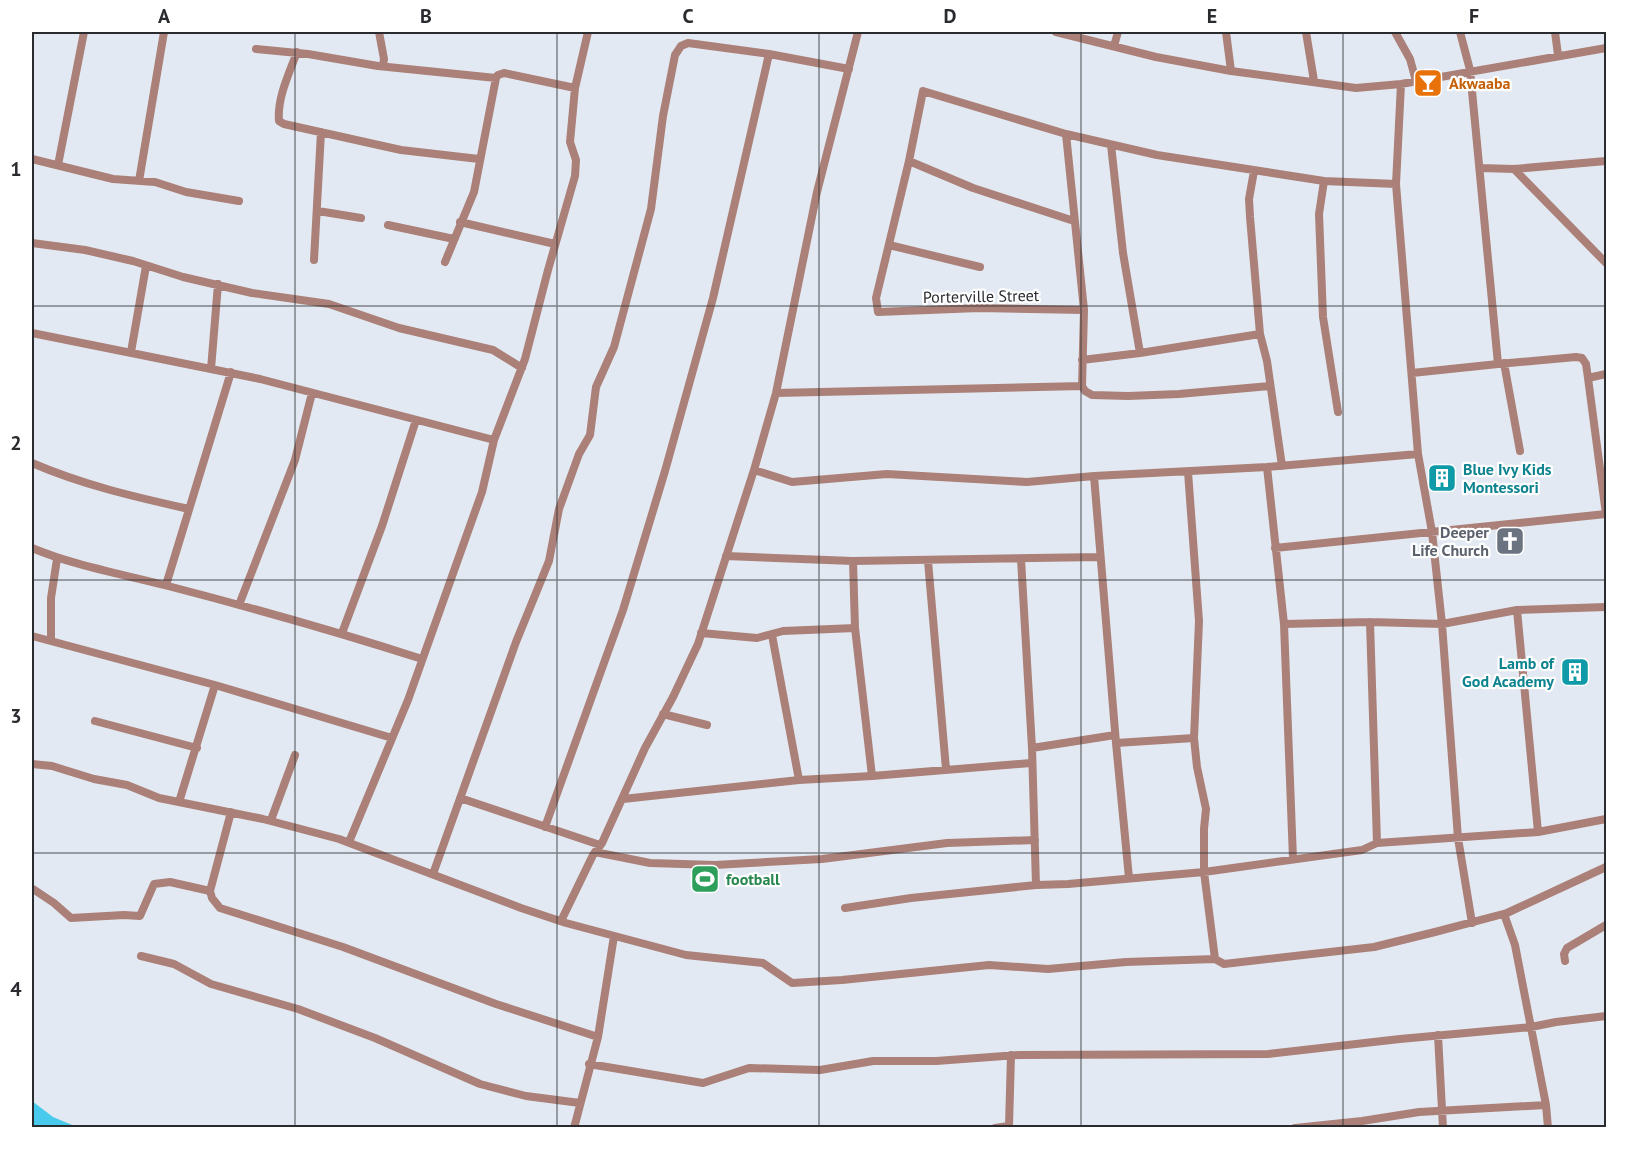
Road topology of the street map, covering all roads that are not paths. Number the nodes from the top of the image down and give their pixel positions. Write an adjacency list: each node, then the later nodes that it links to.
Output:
1 (84, 32): 35 (street)
2 (164, 32): 39 (street)
3 (379, 32): 19 (street)
4 (588, 32): 27 (street)
5 (858, 32): 20 (street)
6 (1056, 32): 13 (street)
7 (1118, 32): 13 (street)
8 (1226, 32): 22 (street)
9 (1306, 32): 24 (street)
10 (1395, 32): 25 (street)
11 (1460, 32): 21 (street)
12 (1555, 32): 18 (street)
13 (1114, 46): 22 (street)
14 (1606, 48): 18 (street)
15 (256, 49): 16 (street)
16 (297, 52): 19 (street); 28 (street)
17 (769, 54): 20 (street); 127 (street); 133 (street)
18 (1558, 55): 21 (street)
19 (383, 65): 23 (street)
20 (849, 69): 74 (street)
21 (1470, 70): 25 (street); 36 (street)
22 (1231, 71): 24 (street)
23 (496, 78): 27 (street); 32 (street)
24 (1314, 81): 26 (street)
25 (1416, 81): 26 (street)
26 (1401, 84): 41 (street)
27 (575, 88): 50 (street)
28 (321, 132): 32 (street); 43 (street)
29 (1066, 134): 30 (street); 33 (street); 45 (street)
30 (1111, 145): 38 (street); 62 (street)
31 (32, 159): 35 (street)
32 (479, 159): 46 (street)
33 (909, 161): 45 (street); 51 (street)
34 (1606, 161): 37 (street)
35 (58, 165): 39 (street)
36 (1481, 168): 37 (street); 64 (street)
37 (1514, 169): 54 (street)
38 (1254, 171): 40 (street); 60 (street)
39 (139, 181): 42 (street)
40 (1324, 181): 41 (street); 75 (street)
41 (1396, 184): 68 (street)
42 (239, 201)
43 (318, 211): 44 (street); 52 (street)
44 (361, 218)
45 (1074, 221): 58 (street)
46 (460, 222): 48 (street); 50 (street)
47 (388, 225): 48 (street)
48 (454, 239): 53 (street)
49 (32, 243): 55 (street)
50 (555, 244): 65 (street)
51 (889, 245): 56 (street); 58 (street, Porterville Street)
52 (314, 260)
53 (445, 262)
54 (1606, 263)
55 (146, 266): 57 (street); 61 (street)
56 (980, 267)
57 (218, 284): 65 (street); 66 (street)
58 (1084, 310): 63 (street)
59 (32, 333): 61 (street)
60 (1260, 334): 62 (street); 72 (street)
61 (131, 352): 66 (street)
62 (1140, 353): 63 (street)
63 (1082, 360): 71 (street)
64 (1501, 364): 68 (street); 70 (street); 78 (street)
65 (522, 368): 77 (street)
66 (211, 369): 67 (street)
67 (231, 372): 73 (street); 86 (street)
68 (1412, 373): 79 (street)
69 (1606, 374): 70 (street)
70 (1588, 378): 87 (street)
71 (1082, 386): 72 (street); 74 (street)
72 (1270, 386): 81 (street)
73 (312, 393): 76 (street); 98 (street)
74 (776, 393): 83 (street)
75 (1338, 412)
76 (416, 420): 77 (street); 106 (street)
77 (494, 440): 111 (street)
78 (1520, 451)
79 (1418, 454): 81 (street); 88 (street)
80 (32, 463): 86 (street)
81 (1282, 466): 82 (street)
82 (1267, 467): 84 (street); 90 (street)
83 (754, 470): 85 (street); 91 (street)
84 (1188, 472): 85 (street); 117 (street)
85 (1094, 476): 92 (street)
86 (189, 509): 97 (street)
87 (1606, 514): 88 (street)
88 (1432, 532): 90 (street); 104 (street)
89 (32, 548): 93 (street)
90 (1275, 548): 103 (street)
91 (726, 556): 95 (street); 107 (street)
92 (1100, 557): 94 (street); 118 (street)
93 (57, 559): 97 (street); 110 (street)
94 (1021, 559): 96 (street); 120 (street)
95 (853, 561): 96 (street); 105 (street)
96 (928, 561): 124 (street)
97 (166, 585): 98 (street)
98 (239, 605): 106 (street)
99 (1606, 607): 100 (street); 101 (street)
100 (1517, 610): 104 (street); 134 (street)
101 (1606, 613)
102 (1370, 622): 103 (street); 104 (street); 138 (street)
103 (1284, 624): 140 (street)
104 (1442, 624): 135 (street)
105 (855, 628): 108 (street); 125 (street)
106 (342, 633): 111 (street)
107 (701, 633): 108 (street); 113 (street)
108 (771, 635): 126 (street)
109 (32, 636): 110 (street)
110 (51, 641): 112 (street)
111 (422, 660): 116 (street)
112 (215, 685): 116 (street); 119 (street)
113 (663, 714): 115 (street); 128 (street)
114 (95, 721): 119 (street)
115 (707, 724)
116 (392, 738): 137 (street)
117 (1194, 738): 118 (street); 142 (street)
118 (1115, 739): 120 (street); 144 (street)
119 (197, 748): 129 (street)
120 (1032, 748): 122 (street)
121 (295, 755): 132 (street)
122 (1031, 763): 124 (street); 136 (street)
123 (32, 764): 129 (street)
124 (946, 769): 125 (street)
125 (872, 776): 126 (street)
126 (799, 780): 128 (street)
127 (460, 798): 133 (street); 143 (street)
128 (623, 799): 139 (street)
129 (179, 802): 130 (street)
130 (231, 812): 132 (street); 147 (street)
131 (1606, 819): 134 (street)
132 (271, 820): 137 (street)
133 (545, 827): 139 (street)
134 (1538, 832): 135 (street)
135 (1458, 838): 138 (street); 151 (street)
136 (1035, 840): 139 (street); 145 (street)
137 (349, 842): 143 (street)
138 (1377, 843): 140 (street)
139 (598, 849): 150 (street)
140 (1293, 859): 142 (street)
141 (1606, 867): 149 (street)
142 (1204, 872): 144 (street); 155 (street)
143 (433, 874): 150 (street)
144 (1129, 878): 145 (street)
145 (1036, 885): 148 (street)
146 (33, 889): 147 (street)
147 (210, 891): 160 (street)
148 (845, 908)
149 (1504, 914): 151 (street); 158 (street)
150 (561, 921): 153 (street)
151 (1472, 922): 155 (street)
152 (1606, 926): 156 (street)
153 (614, 936): 155 (street); 160 (street)
154 (141, 956): 163 (street)
155 (1215, 959)
156 (1565, 961)
157 (1606, 1016): 158 (street)
158 (1531, 1027): 159 (street); 164 (street)
159 (1438, 1035): 161 (street); 165 (street)
160 (598, 1037): 162 (street)
161 (1011, 1055): 162 (street); 166 (street)
162 (589, 1064): 163 (street)
163 (580, 1103): 167 (street)
164 (1546, 1105): 165 (street); 171 (street)
165 (1441, 1111): 169 (street); 170 (street)
166 (1009, 1127): 168 (street)
167 (574, 1128)
168 (995, 1128)
169 (1295, 1128)
170 (1443, 1128)
171 (1548, 1128)

